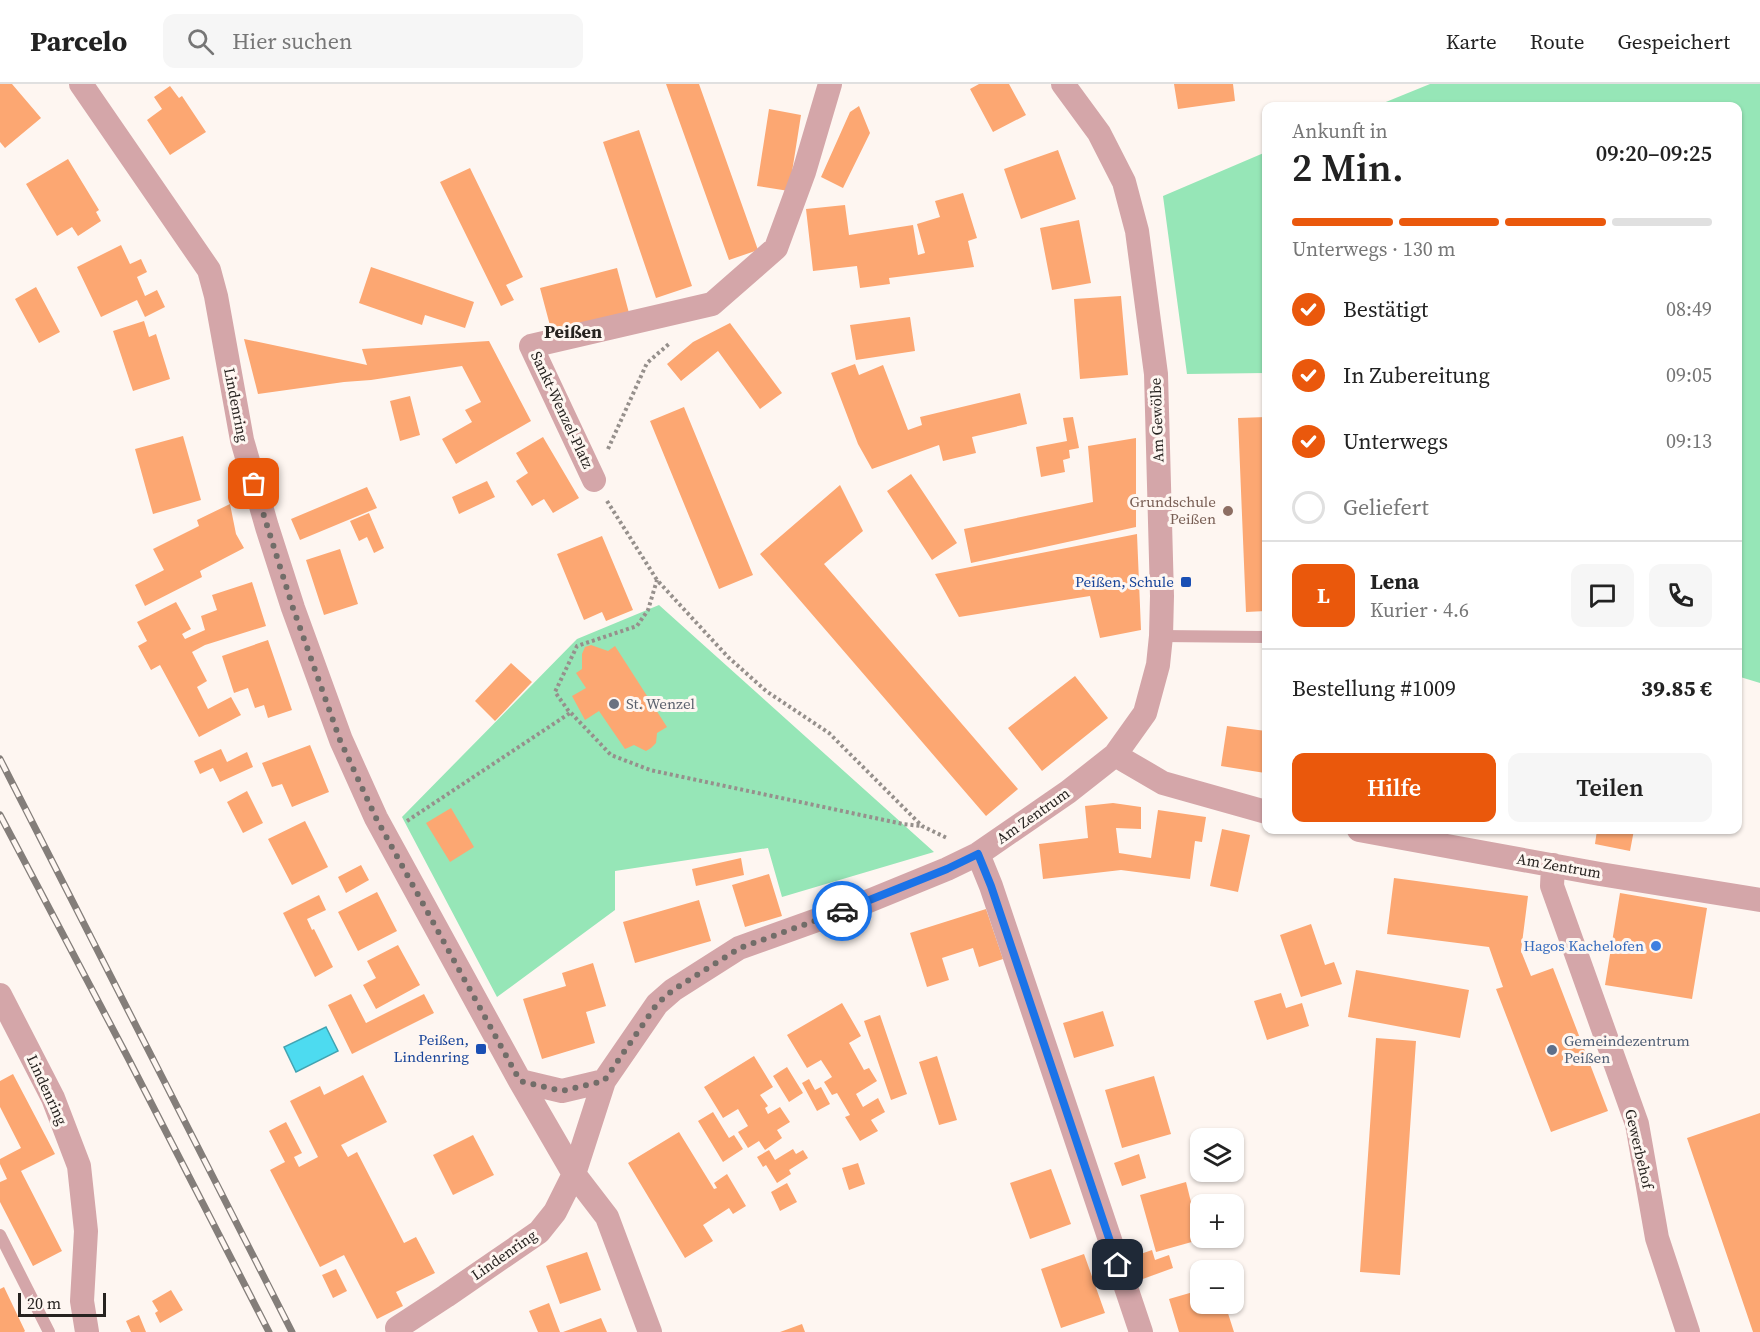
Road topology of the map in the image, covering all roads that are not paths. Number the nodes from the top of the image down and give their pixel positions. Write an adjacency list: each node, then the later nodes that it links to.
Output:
1 (81, 84): 14 (street, Lindenring)
2 (830, 84): 4 (street, Sankt-Wenzel-Platz)
3 (1070, 86): 5 (street, Am Gewölbe)
4 (594, 480)
5 (1161, 636): 6 (lane); 7 (street, Am Gewölbe)
6 (1262, 637)
7 (1115, 755): 8 (street); 10 (street, Am Zentrum)
8 (1262, 811)
9 (1381, 834): 11 (street, Am Zentrum)
10 (978, 854): 15 (street, Am Zentrum); 22 (street)
11 (1553, 865): 12 (street, Am Zentrum); 23 (street, Gewerbehof)
12 (1760, 900)
13 (0, 995): 20 (street, Lindenring)
14 (520, 1081): 15 (street); 16 (street, Lindenring)
15 (604, 1081): 16 (street, Am Zentrum)
16 (574, 1174): 18 (street, Lindenring); 21 (street)
17 (0, 1235): 19 (lane)
18 (397, 1328)
19 (49, 1332)
20 (87, 1332)
21 (650, 1332)
22 (1141, 1332)
23 (1688, 1332)

